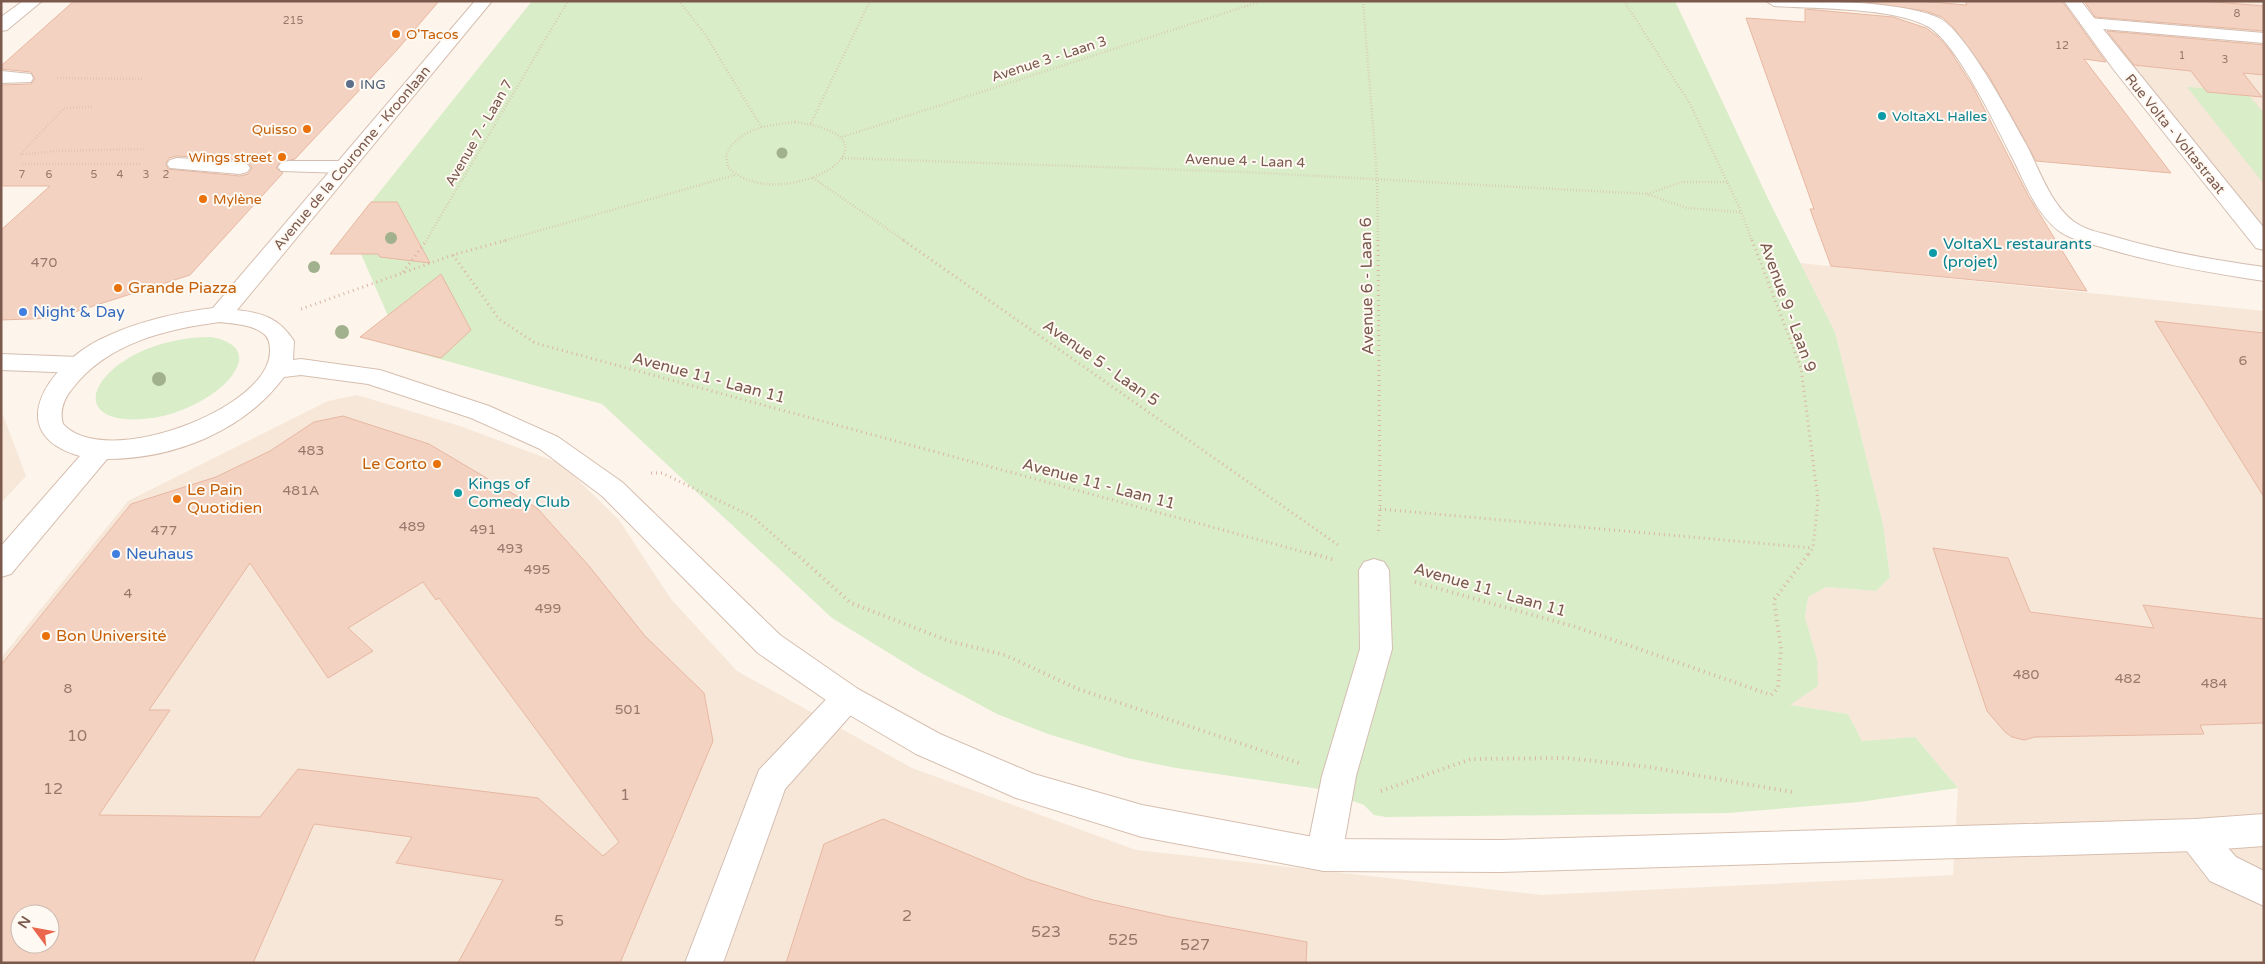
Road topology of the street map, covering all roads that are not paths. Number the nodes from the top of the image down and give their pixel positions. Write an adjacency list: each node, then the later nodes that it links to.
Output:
1 (34, 1): 6 (street)
2 (484, 1): 12 (street, Avenue de la Couronne - Kroonlaan)
3 (1774, 1): 15 (street)
4 (2072, 1): 5 (street, Rue Volta - Voltastraat)
5 (2089, 23): 7 (street); 14 (street, Rue Volta - Voltastraat)
6 (1, 26)
7 (2264, 38)
8 (1, 77): 9 (street)
9 (24, 78)
10 (177, 164): 13 (street)
11 (288, 167): 12 (street)
12 (344, 167): 16 (street, Avenue de la Couronne - Kroonlaan)
13 (240, 168)
14 (2264, 243)
15 (2264, 274)
16 (220, 315): 18 (street); 19 (street)
17 (1, 362): 18 (street)
18 (79, 365): 20 (street)
19 (278, 370): 20 (street); 23 (street)
20 (100, 450): 21 (street)
21 (1, 566)
22 (1374, 570): 26 (street)
23 (847, 698): 26 (street); 28 (street)
24 (2264, 830): 25 (street)
25 (2195, 835): 26 (street); 27 (street)
26 (1324, 855)
27 (2264, 888)
28 (704, 963)

